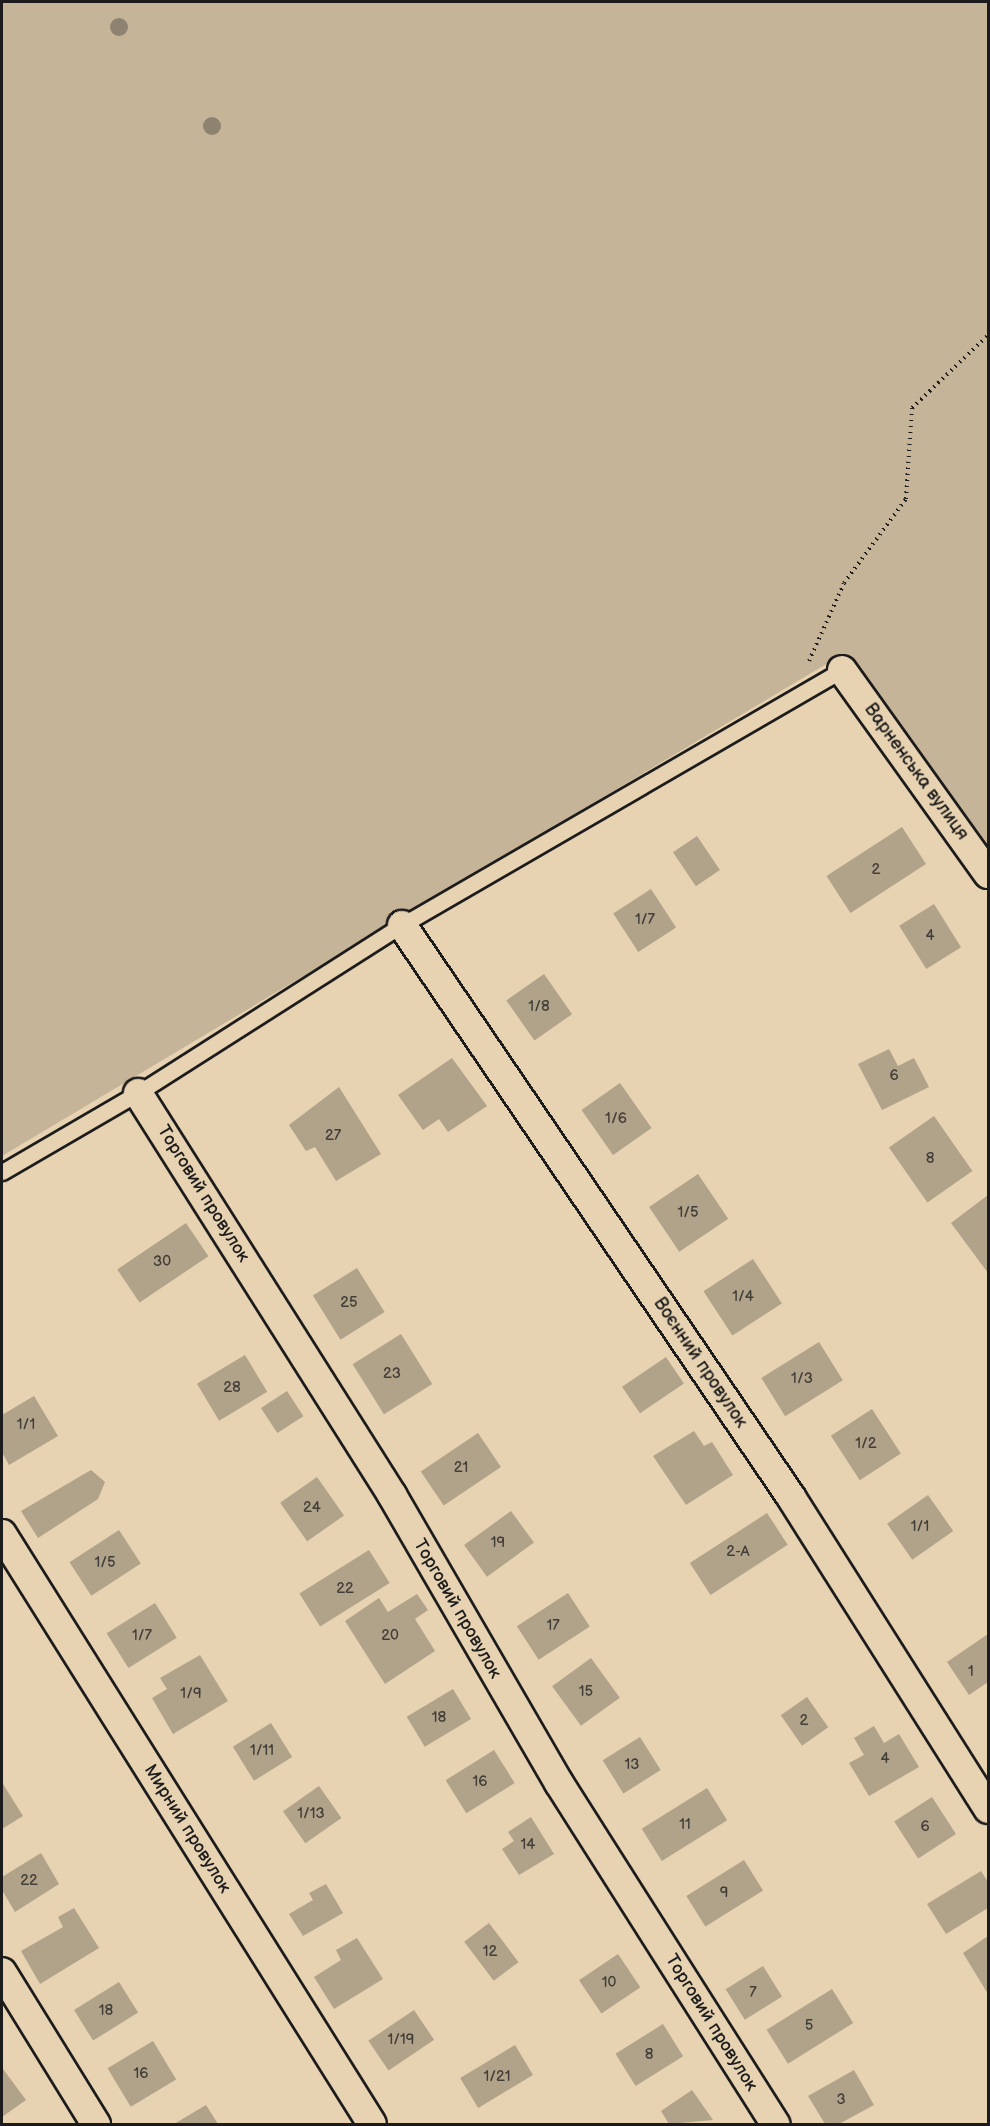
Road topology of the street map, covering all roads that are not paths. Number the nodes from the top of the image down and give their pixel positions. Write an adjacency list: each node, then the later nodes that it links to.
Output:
1 (842, 670): 2 (street, Варненська вулиця); 3 (lane)
2 (988, 874)
3 (402, 925): 4 (lane); 7 (street, Воєнний провулок)
4 (138, 1093): 5 (lane); 11 (street, Торговий провулок)
5 (2, 1172)
6 (2, 1534): 10 (street, Мирний провулок)
7 (988, 1809)
8 (2, 1972): 9 (street)
9 (96, 2124)
10 (372, 2124)
11 (775, 2124)

